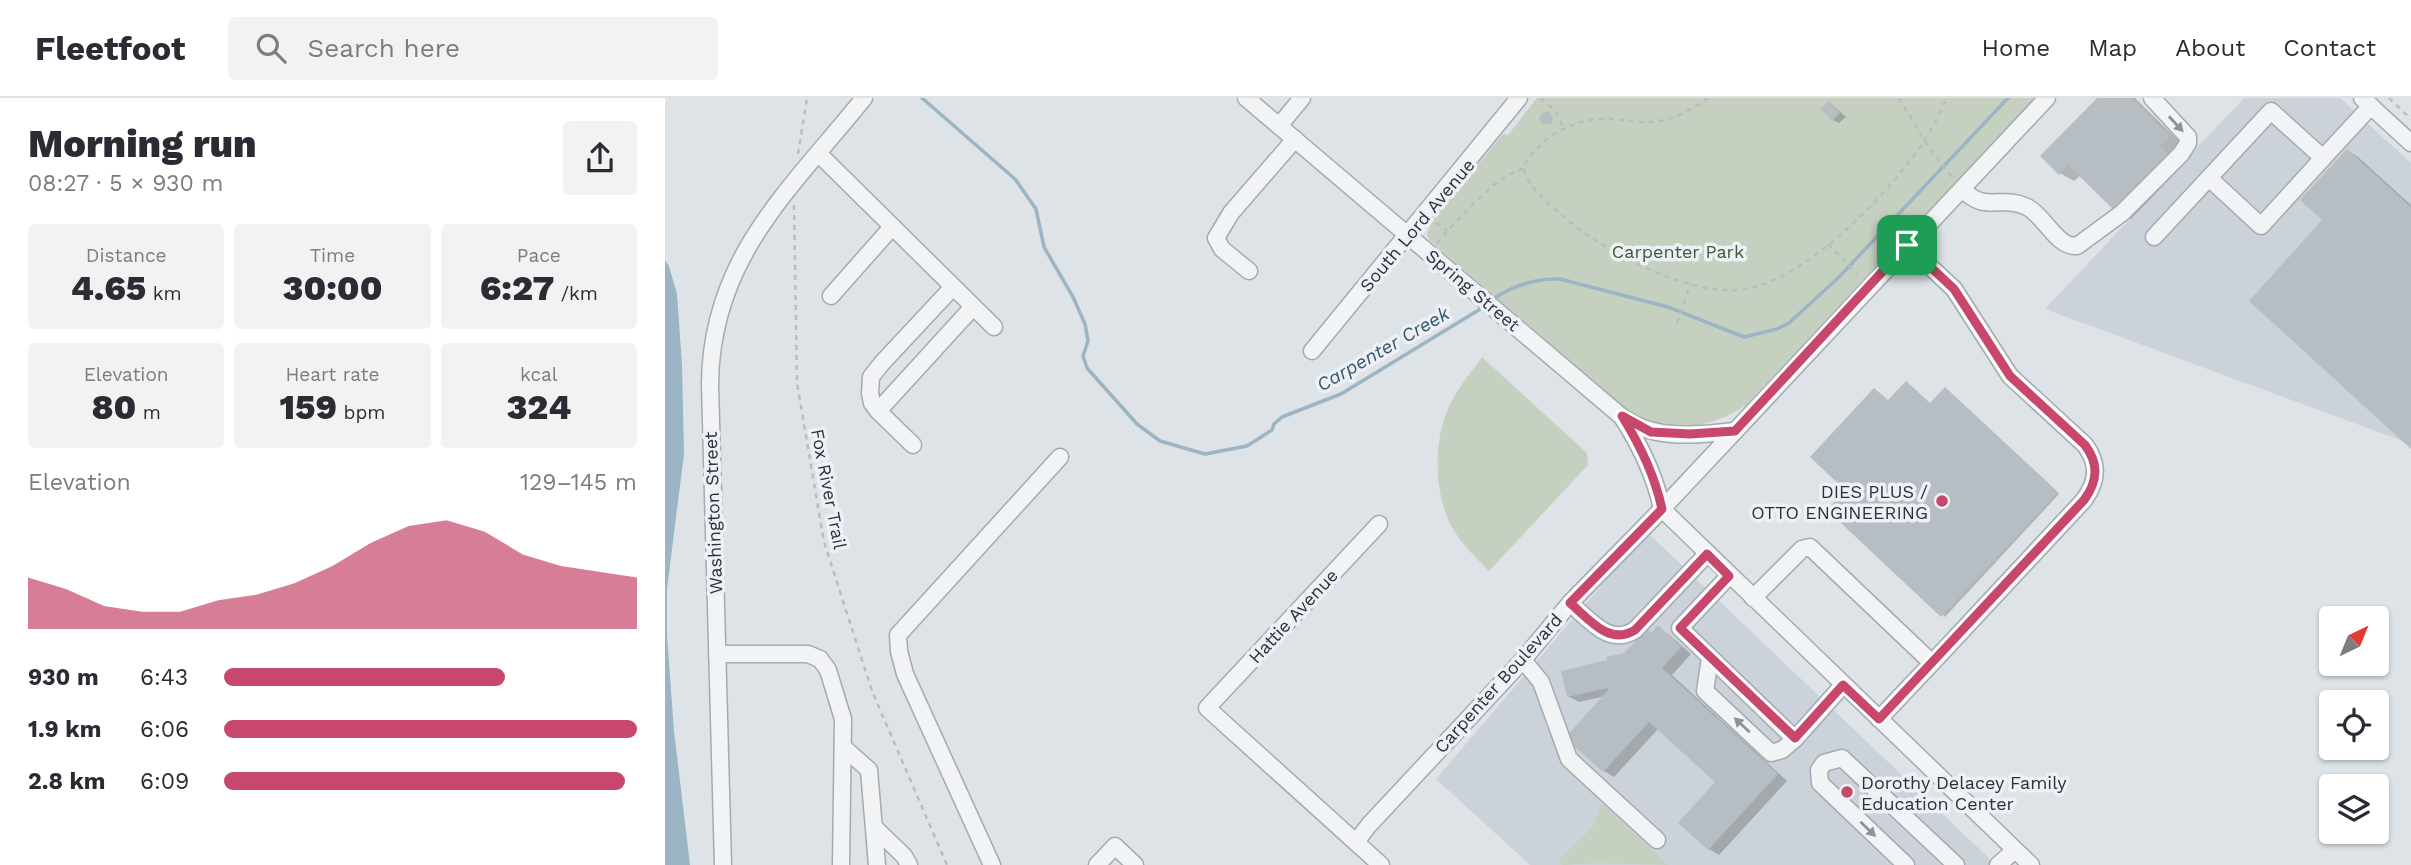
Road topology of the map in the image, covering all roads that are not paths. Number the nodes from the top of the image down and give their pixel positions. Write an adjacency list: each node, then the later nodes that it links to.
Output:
1 (864, 98): 11 (street, Washington Street)
2 (1246, 98): 8 (street, Spring Street)
3 (1302, 98): 8 (street)
4 (1519, 98): 16 (street, South Lord Avenue)
5 (2047, 98): 14 (street, Carpenter Boulevard)
6 (2151, 98): 14 (street, one-way to 14)
7 (2366, 102): 10 (street); 12 (street)
8 (1279, 126): 9 (street, Spring Street)
9 (1295, 139): 16 (street, Spring Street); 19 (street)
10 (2411, 143)
11 (819, 153): 15 (street); 36 (street, Washington Street)
12 (2323, 158): 13 (street); 13 (street)
13 (2209, 178): 17 (street)
14 (1962, 189): 18 (street, Carpenter Boulevard)
15 (893, 228): 20 (street); 21 (street)
16 (1409, 235): 24 (street, South Lord Avenue); 26 (street, Spring Street)
17 (2154, 237)
18 (1907, 245): 27 (street, Carpenter Boulevard); 39 (street)
19 (1249, 271)
20 (953, 288): 22 (street); 25 (street)
21 (831, 296)
22 (973, 307): 23 (street); 25 (street)
23 (994, 327)
24 (1312, 351)
25 (878, 411): 28 (street)
26 (1622, 416): 27 (street); 30 (street, Spring Street)
27 (1735, 431): 30 (street, Carpenter Boulevard)
28 (913, 445)
29 (1060, 457): 52 (street)
30 (1662, 509): 32 (street); 35 (street, Carpenter Boulevard)
31 (1378, 524): 46 (street, Hattie Avenue)
32 (1707, 554): 33 (street); 35 (street)
33 (1729, 576): 34 (street); 37 (street)
34 (1753, 598): 39 (street); 40 (street)
35 (1570, 603): 38 (street, Carpenter Boulevard)
36 (717, 654): 43 (street); 48 (street, Washington Street)
37 (1710, 658): 42 (street); 42 (street, one-way to 37)
38 (1523, 660): 45 (street); 46 (street, Carpenter Boulevard)
39 (1932, 663): 41 (street)
40 (1843, 685): 41 (street); 42 (street)
41 (1879, 719): 47 (street)
42 (1795, 738)
43 (842, 747): 44 (street); 49 (street)
44 (875, 828): 50 (street); 51 (street)
45 (1657, 840)
46 (1356, 842): 55 (street)
47 (2015, 850): 58 (street); 59 (street)
48 (723, 865)
49 (841, 865)
50 (877, 865)
51 (909, 865)
52 (992, 865)
53 (1097, 865): 54 (street)
54 (1135, 865)
55 (1381, 865)
56 (1906, 865): 57 (street, one-way to 56)
57 (1956, 865)
58 (1999, 865)
59 (2031, 865)

